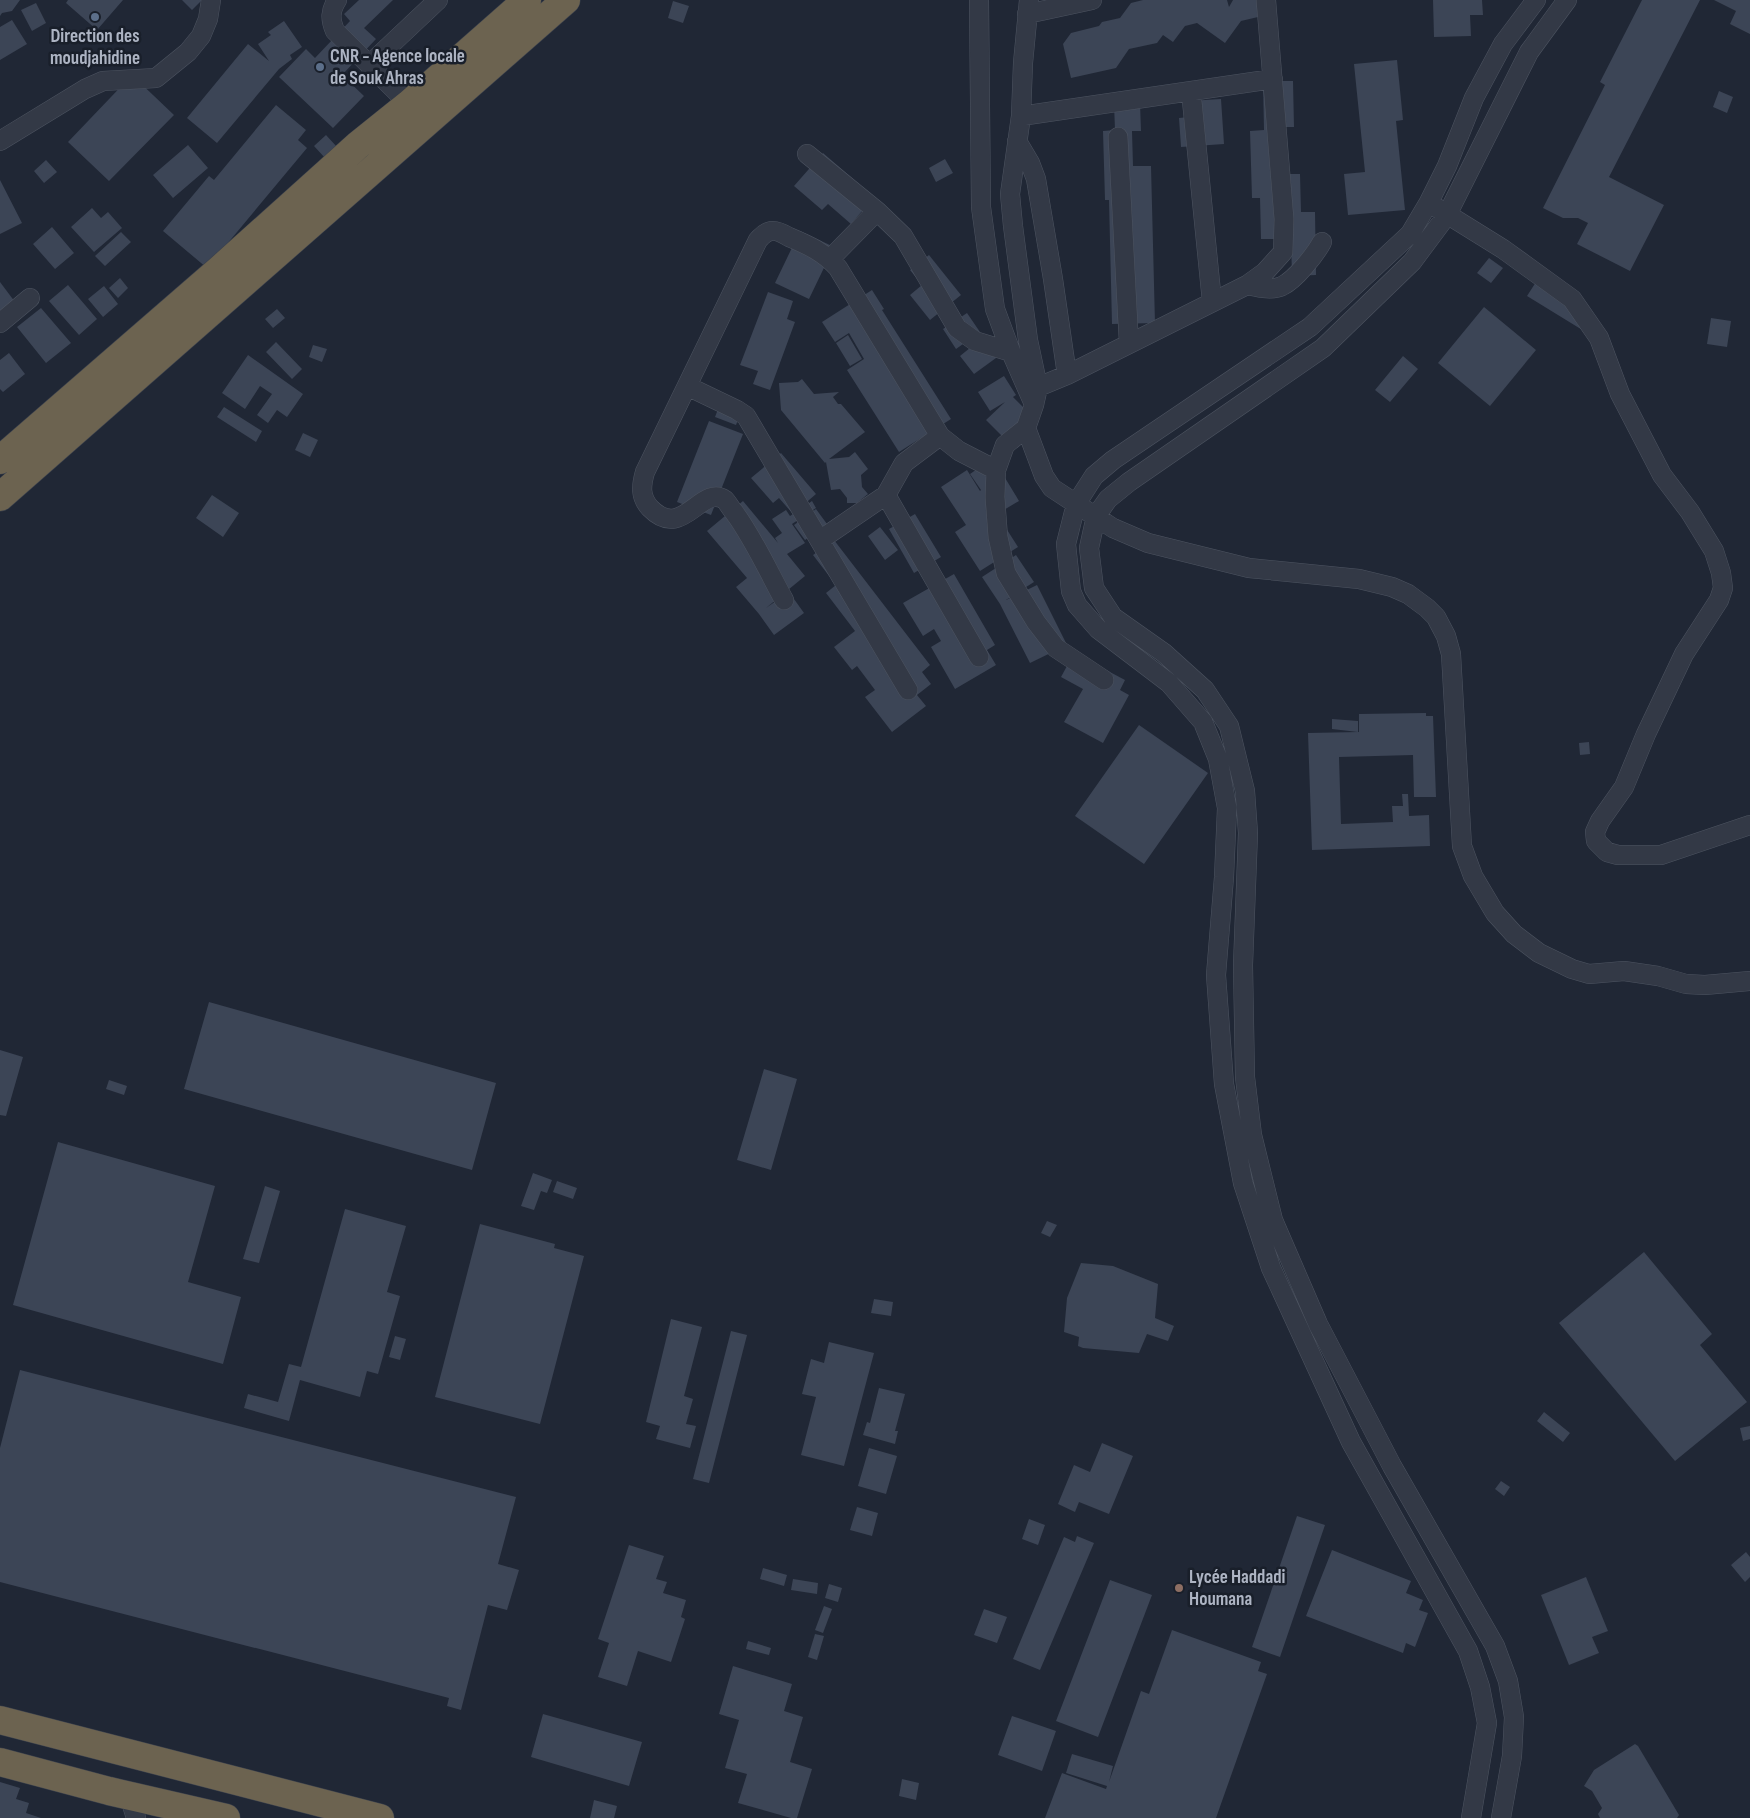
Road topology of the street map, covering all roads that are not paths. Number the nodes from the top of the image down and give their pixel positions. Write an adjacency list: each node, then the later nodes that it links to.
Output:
1 (211, 0): 18 (street)
2 (337, 0): 12 (street)
3 (438, 0): 12 (street)
4 (527, 0): 15 (highway)
5 (566, 0): 40 (highway)
6 (979, 0): 31 (street)
7 (1092, 0): 11 (street)
8 (1266, 0): 13 (street)
9 (1536, 0): 21 (street)
10 (1567, 0): 23 (street)
11 (1028, 7): 16 (street)
12 (368, 65): 15 (street)
13 (1273, 79): 14 (street); 26 (street)
14 (1191, 91): 16 (street); 28 (street)
15 (409, 104): 37 (highway)
16 (1021, 116): 19 (street)
17 (1118, 137): 30 (street)
18 (0, 141)
19 (1017, 141): 32 (street); 34 (street)
20 (807, 154): 22 (street)
21 (1429, 202): 23 (street); 41 (street)
22 (877, 211): 25 (street); 31 (street)
23 (1447, 215): 42 (street); 48 (street)
24 (1322, 242): 26 (street)
25 (830, 259): 33 (street); 36 (street)
26 (1247, 285): 28 (street)
27 (30, 298): 29 (street)
28 (1212, 302): 30 (street)
29 (0, 323)
30 (1129, 344): 32 (street)
31 (1011, 352): 34 (street)
32 (1067, 375): 34 (street)
33 (687, 386): 43 (street); 44 (street)
34 (1036, 396): 35 (street)
35 (1026, 428): 38 (street); 41 (street)
36 (940, 436): 38 (street); 39 (street)
37 (0, 460)
38 (996, 470): 46 (street)
39 (886, 495): 43 (street); 45 (street)
40 (0, 497)
41 (1076, 504): 42 (street); 55 (street)
42 (1096, 516): 49 (street); 56 (street)
43 (820, 540): 47 (street)
44 (784, 600)
45 (979, 657)
46 (1104, 680)
47 (908, 690)
48 (1750, 825)
49 (1750, 981)
50 (0, 1720): 54 (highway)
51 (0, 1762): 52 (highway)
52 (133, 1807): 53 (highway)
53 (226, 1818)
54 (380, 1818)
55 (1472, 1818)
56 (1501, 1818)

